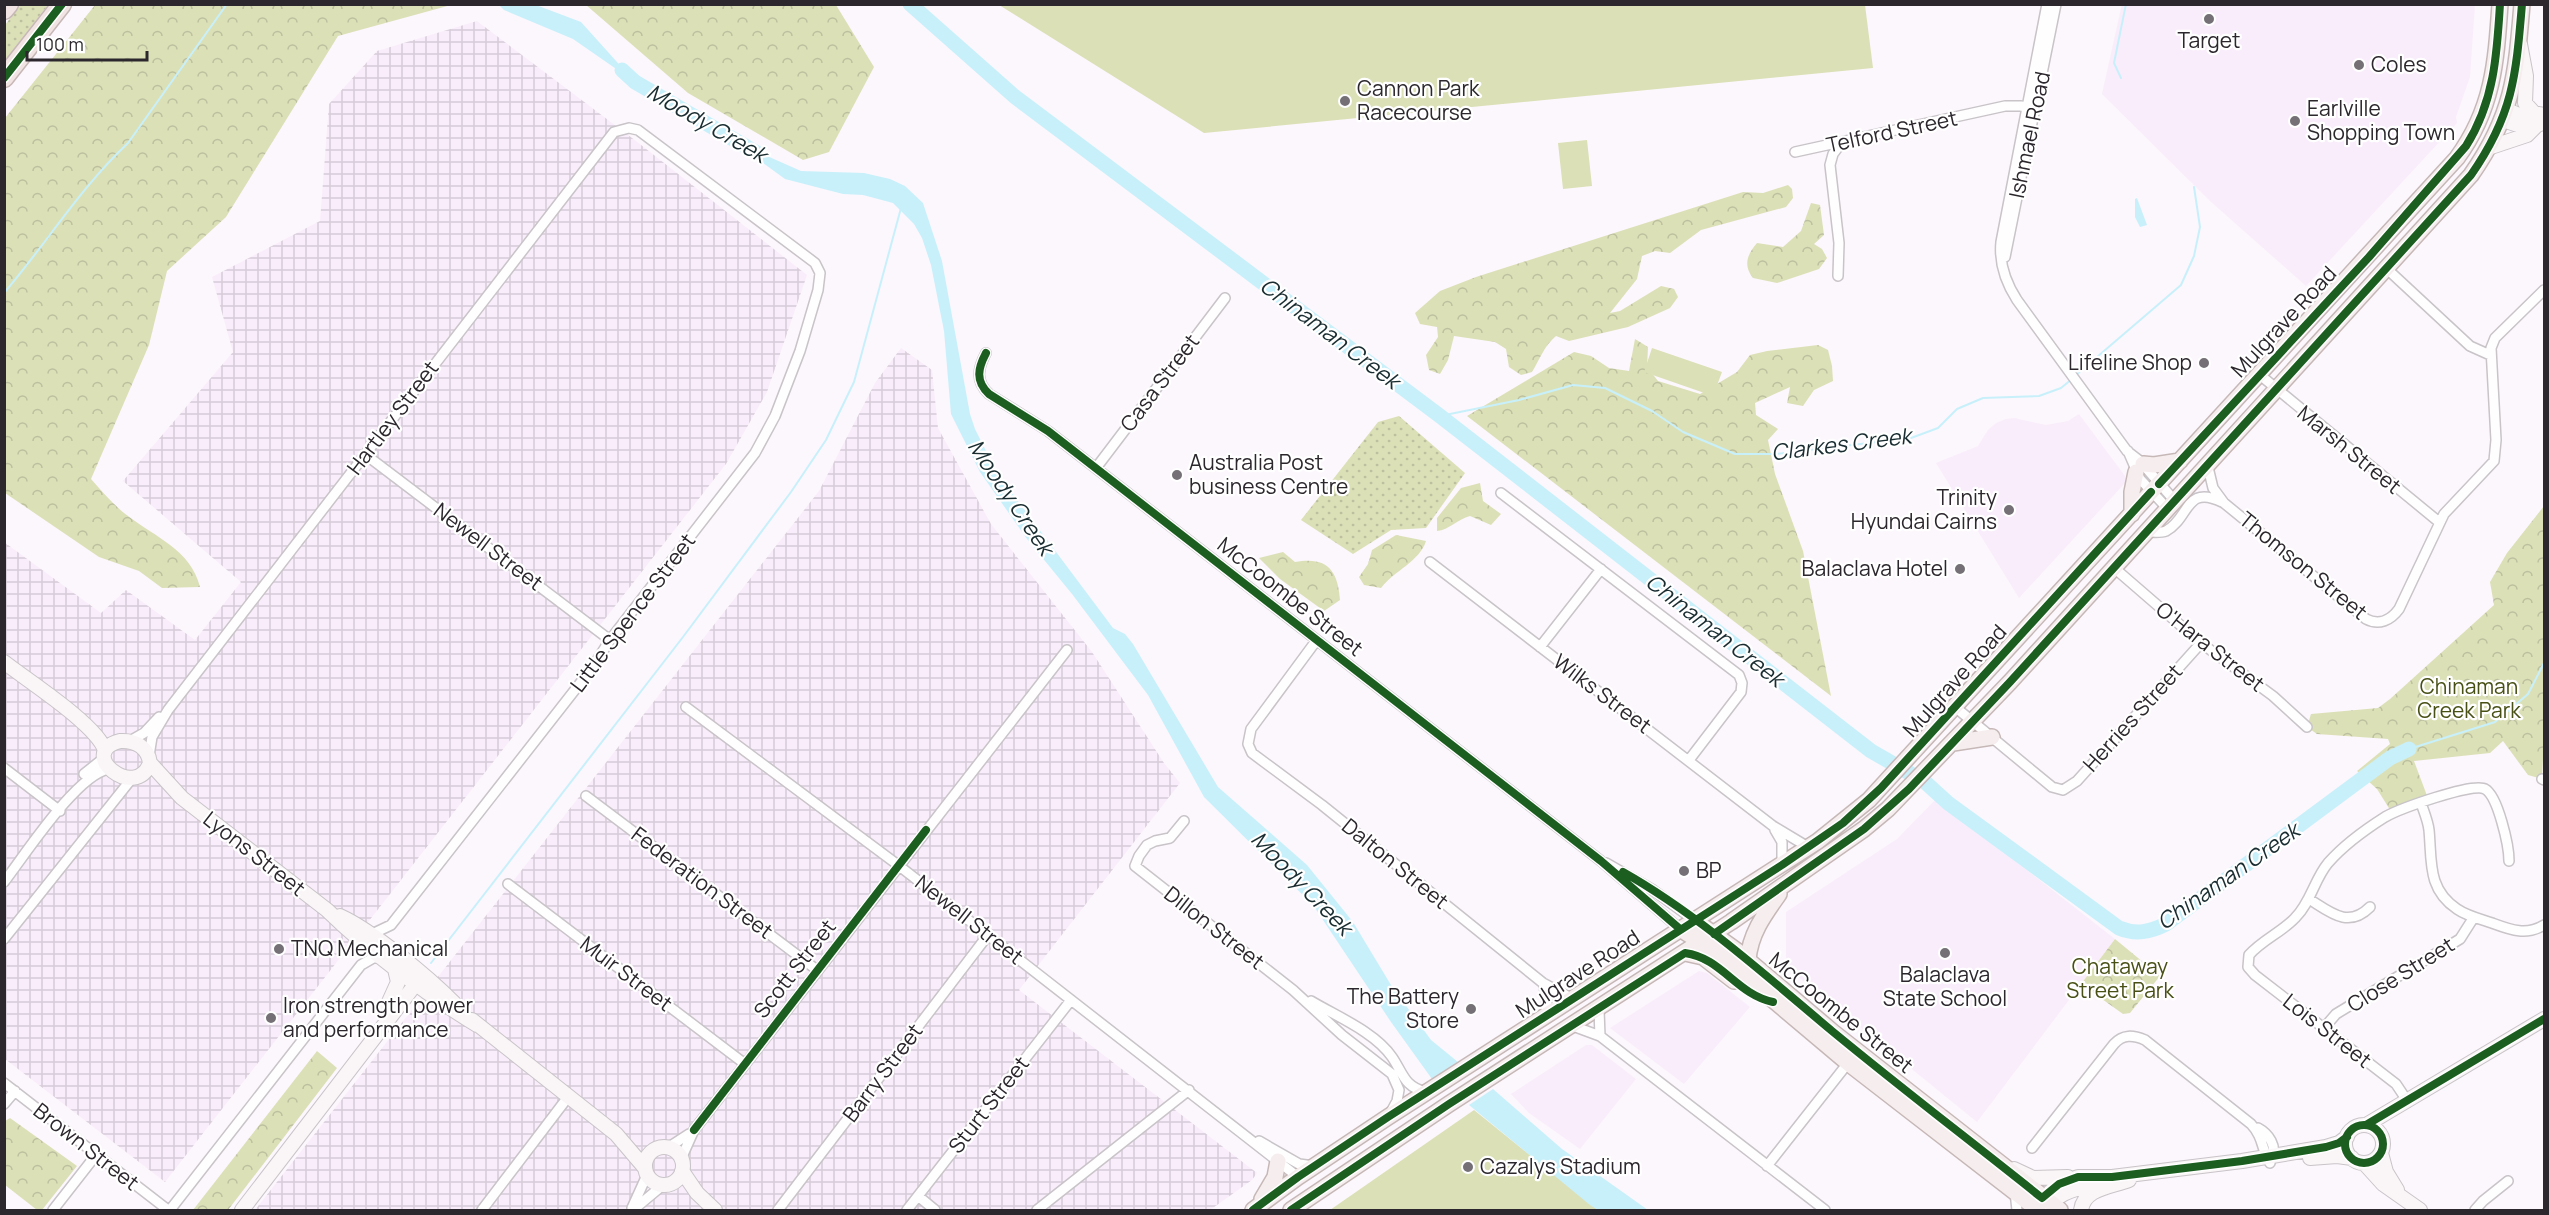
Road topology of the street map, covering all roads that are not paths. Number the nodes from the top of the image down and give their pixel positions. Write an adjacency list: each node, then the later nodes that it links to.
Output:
1 (9, 4): 7 (highway)
2 (62, 4): 11 (highway)
3 (2047, 4): 9 (street, Ishmael Road)
4 (2056, 4): 10 (street, Ishmael Road)
5 (2500, 4): 12 (main road, Mulgrave Road)
6 (2522, 4): 8 (main road, Mulgrave Road)
7 (4, 10)
8 (2519, 39): 14 (main road, Mulgrave Road); 15 (street)
9 (2038, 49): 10 (street); 13 (street, Ishmael Road)
10 (2047, 51): 13 (street, Ishmael Road)
11 (4, 78)
12 (2485, 106): 14 (main road); 26 (main road, Mulgrave Road)
13 (2029, 110): 17 (street, Telford Street); 32 (street, Ishmael Road)
14 (2505, 115): 15 (street); 18 (main road, Mulgrave Road)
15 (2543, 122): 18 (street)
16 (621, 129): 28 (street, Hartley Street); 43 (street, Little Spence Street)
17 (1842, 142): 19 (street, Telford Street); 21 (street)
18 (2491, 147): 20 (main road, Mulgrave Road)
19 (1795, 152)
20 (2386, 268): 25 (street); 27 (main road, Mulgrave Road)
21 (1838, 276)
22 (2544, 290): 25 (street)
23 (1225, 298): 31 (street, Casa Street)
24 (986, 353): 31 (street, McCoombe Street)
25 (2490, 355): 38 (street)
26 (2259, 375): 27 (street, Marsh Street); 29 (main road, Mulgrave Road)
27 (2275, 389): 30 (main road, Mulgrave Road); 38 (street, Marsh Street)
28 (366, 455): 43 (street, Newell Street); 51 (street, Hartley Street)
29 (2180, 461): 32 (main road); 33 (main road, Mulgrave Road)
30 (2207, 463): 35 (street, Thomson Street); 36 (main road, Mulgrave Road)
31 (1096, 468): 44 (street, McCoombe Street)
32 (2140, 468): 33 (street, Ishmael Road); 37 (main road)
33 (2155, 488): 36 (street, Ishmael Road); 37 (main road, Mulgrave Road)
34 (1501, 493): 42 (street)
35 (2224, 503): 38 (street, Thomson Street); 39 (street, Thomson Street)
36 (2170, 504): 39 (main road, Mulgrave Road)
37 (2132, 514): 50 (main road, Mulgrave Road)
38 (2439, 522)
39 (2144, 532): 41 (main road, Mulgrave Road)
40 (1430, 562): 46 (street, Wilks Street)
41 (2112, 566): 45 (street, O'Hara Street); 53 (main road, Mulgrave Road)
42 (1601, 569): 46 (street); 59 (street)
43 (610, 640): 82 (street, Little Spence Street)
44 (1316, 641): 71 (street, McCoombe Street); 95 (street, Dalton Street)
45 (2201, 643): 54 (street, O'Hara Street); 55 (street, Herries Street)
46 (1540, 647): 59 (street, Wilks Street)
47 (1067, 650): 73 (street, Scott Street)
48 (4, 662): 52 (street)
49 (686, 707): 73 (street, Newell Street)
50 (1955, 707): 53 (street); 70 (main road, Mulgrave Road)
51 (168, 710): 56 (street, Hartley Street); 58 (street, Hartley Street)
52 (76, 717): 56 (street); 60 (street)
53 (1973, 722): 55 (street); 57 (main road, Mulgrave Road)
54 (2307, 727)
55 (1992, 737): 57 (main road)
56 (126, 741): 58 (street); 60 (street)
57 (1953, 743): 77 (main road, Mulgrave Road)
58 (149, 759): 62 (street); 64 (street, Lyons Street)
59 (1689, 760): 69 (street, Wilks Street)
60 (108, 762): 62 (street); 66 (street); 67 (street)
61 (4, 768): 66 (street)
62 (135, 776): 64 (street, Lyons Street); 67 (street)
63 (586, 796): 93 (street, Federation Street)
64 (182, 798): 86 (street, Lyons Street)
65 (2421, 803): 72 (street); 78 (street); 80 (street)
66 (60, 811): 75 (street)
67 (99, 818): 88 (street)
68 (1184, 821): 96 (street, Dillon Street)
69 (1773, 826): 70 (street, Wilks Street); 74 (street)
70 (1809, 847): 74 (main road, Mulgrave Road)
71 (1601, 861): 81 (street, McCoombe Street); 84 (street, McCoombe Street)
72 (2509, 861)
73 (898, 864): 85 (street, Newell Street); 93 (street, Scott Street)
74 (1782, 865): 81 (main road, Mulgrave Road)
75 (4, 882)
76 (508, 884): 112 (street, Muir Street)
77 (1786, 885): 87 (main road, Mulgrave Road); 91 (main road)
78 (2309, 899): 79 (street); 108 (street, Lois Street)
79 (2370, 907)
80 (2474, 917): 83 (street); 108 (street, Close Street)
81 (1694, 920): 84 (main road, Mulgrave Road); 87 (main road, McCoombe Street)
82 (391, 924): 86 (street, Little Spence Street); 90 (street, Little Spence Street)
83 (2544, 925)
84 (1680, 929): 87 (main road, McCoombe Street); 98 (main road, Mulgrave Road)
85 (988, 934): 97 (street, Newell Street); 158 (street, Barry Street)
86 (367, 938): 90 (street, Lyons Street); 92 (street)
87 (1707, 938): 89 (main road, Mulgrave Road); 91 (main road, McCoombe Street); 100 (main road, McCoombe Street)
88 (4, 939)
89 (1685, 953): 100 (main road); 101 (main road, Mulgrave Road)
90 (388, 957): 92 (street); 94 (street, Lyons Street); 103 (street)
91 (1748, 960): 128 (main road, McCoombe Street)
92 (361, 965): 154 (street)
93 (817, 970): 112 (street, Scott Street)
94 (416, 977): 99 (street); 102 (street, Lyons Street); 103 (street); 106 (street, Lyons Street)
95 (1543, 983): 98 (street, Dalton Street); 104 (street)
96 (1293, 990): 110 (street, Dillon Street); 114 (street, Dillon Street)
97 (1071, 999): 116 (street, Newell Street); 148 (street, Sturt Street)
98 (1572, 999): 104 (main road, Mulgrave Road)
99 (401, 1002): 102 (street); 111 (street)
100 (1773, 1002): 113 (main road, McCoombe Street)
101 (1599, 1010): 107 (main road, Mulgrave Road); 109 (street)
102 (455, 1011): 106 (street, Lyons Street)
103 (384, 1013): 111 (street)
104 (1546, 1016): 118 (main road, Mulgrave Road)
105 (2544, 1019): 120 (street)
106 (477, 1025): 119 (street, Lyons Street)
107 (1573, 1026): 109 (street); 146 (main road, Mulgrave Road)
108 (2323, 1029): 120 (street, Lois Street)
109 (1600, 1036): 138 (street)
110 (1393, 1058): 114 (street); 118 (street, Dillon Street)
111 (356, 1063): 155 (street)
112 (745, 1064): 124 (street, Scott Street)
113 (1848, 1064): 138 (street); 147 (main road, McCoombe Street)
114 (1382, 1066): 122 (street, Dillon Street)
115 (4, 1083): 117 (street, Brown Street)
116 (1189, 1090): 126 (street, Newell Street); 161 (street)
117 (15, 1091): 121 (street); 132 (street, Brown Street)
118 (1426, 1092): 122 (main road, Mulgrave Road)
119 (568, 1097): 125 (street, Lyons Street); 156 (street)
120 (2408, 1102): 123 (street); 129 (street)
121 (4, 1104)
122 (1388, 1117): 137 (main road, Mulgrave Road)
123 (2366, 1125): 127 (street); 129 (street)
124 (694, 1130): 131 (street, Scott Street); 136 (street, Scott Street)
125 (616, 1134): 131 (street, Lyons Street); 140 (street, Lyons Street)
126 (1249, 1136): 135 (street, Newell Street); 137 (street, Newell Street)
127 (2347, 1137): 133 (street); 134 (street)
128 (1972, 1143): 142 (street); 150 (main road, McCoombe Street)
129 (2382, 1147): 134 (street); 149 (street)
130 (2032, 1148): 133 (street)
131 (659, 1149): 136 (street); 140 (street)
132 (96, 1155): 153 (street); 154 (street, Brown Street)
133 (2270, 1158): 134 (street); 139 (street)
134 (2358, 1160): 149 (street)
135 (1278, 1161): 141 (street, Newell Street); 152 (main road)
136 (682, 1165): 145 (street); 151 (street)
137 (1315, 1166): 141 (main road, Mulgrave Road)
138 (1767, 1166): 163 (street)
139 (2157, 1171): 143 (street); 165 (street)
140 (646, 1172): 145 (street); 157 (street)
141 (1298, 1177): 146 (main road); 152 (main road, Mulgrave Road)
142 (2078, 1177): 143 (street); 150 (street)
143 (2112, 1177): 150 (street)
144 (2508, 1181): 167 (street)
145 (665, 1185): 151 (street); 157 (street)
146 (1318, 1192): 162 (main road, Mulgrave Road)
147 (2015, 1192): 150 (main road, McCoombe Street); 164 (street)
148 (918, 1197): 159 (street, Sturt Street); 160 (street)
149 (2404, 1198): 166 (street)
150 (2043, 1207)
151 (714, 1209)
152 (1256, 1209)
153 (52, 1210)
154 (169, 1210)
155 (242, 1210)
156 (482, 1210)
157 (632, 1210)
158 (778, 1210)
159 (908, 1210)
160 (935, 1210)
161 (1036, 1210)
162 (1291, 1210)
163 (1825, 1210)
164 (2017, 1210)
165 (2081, 1210)
166 (2420, 1210)
167 (2475, 1210)

